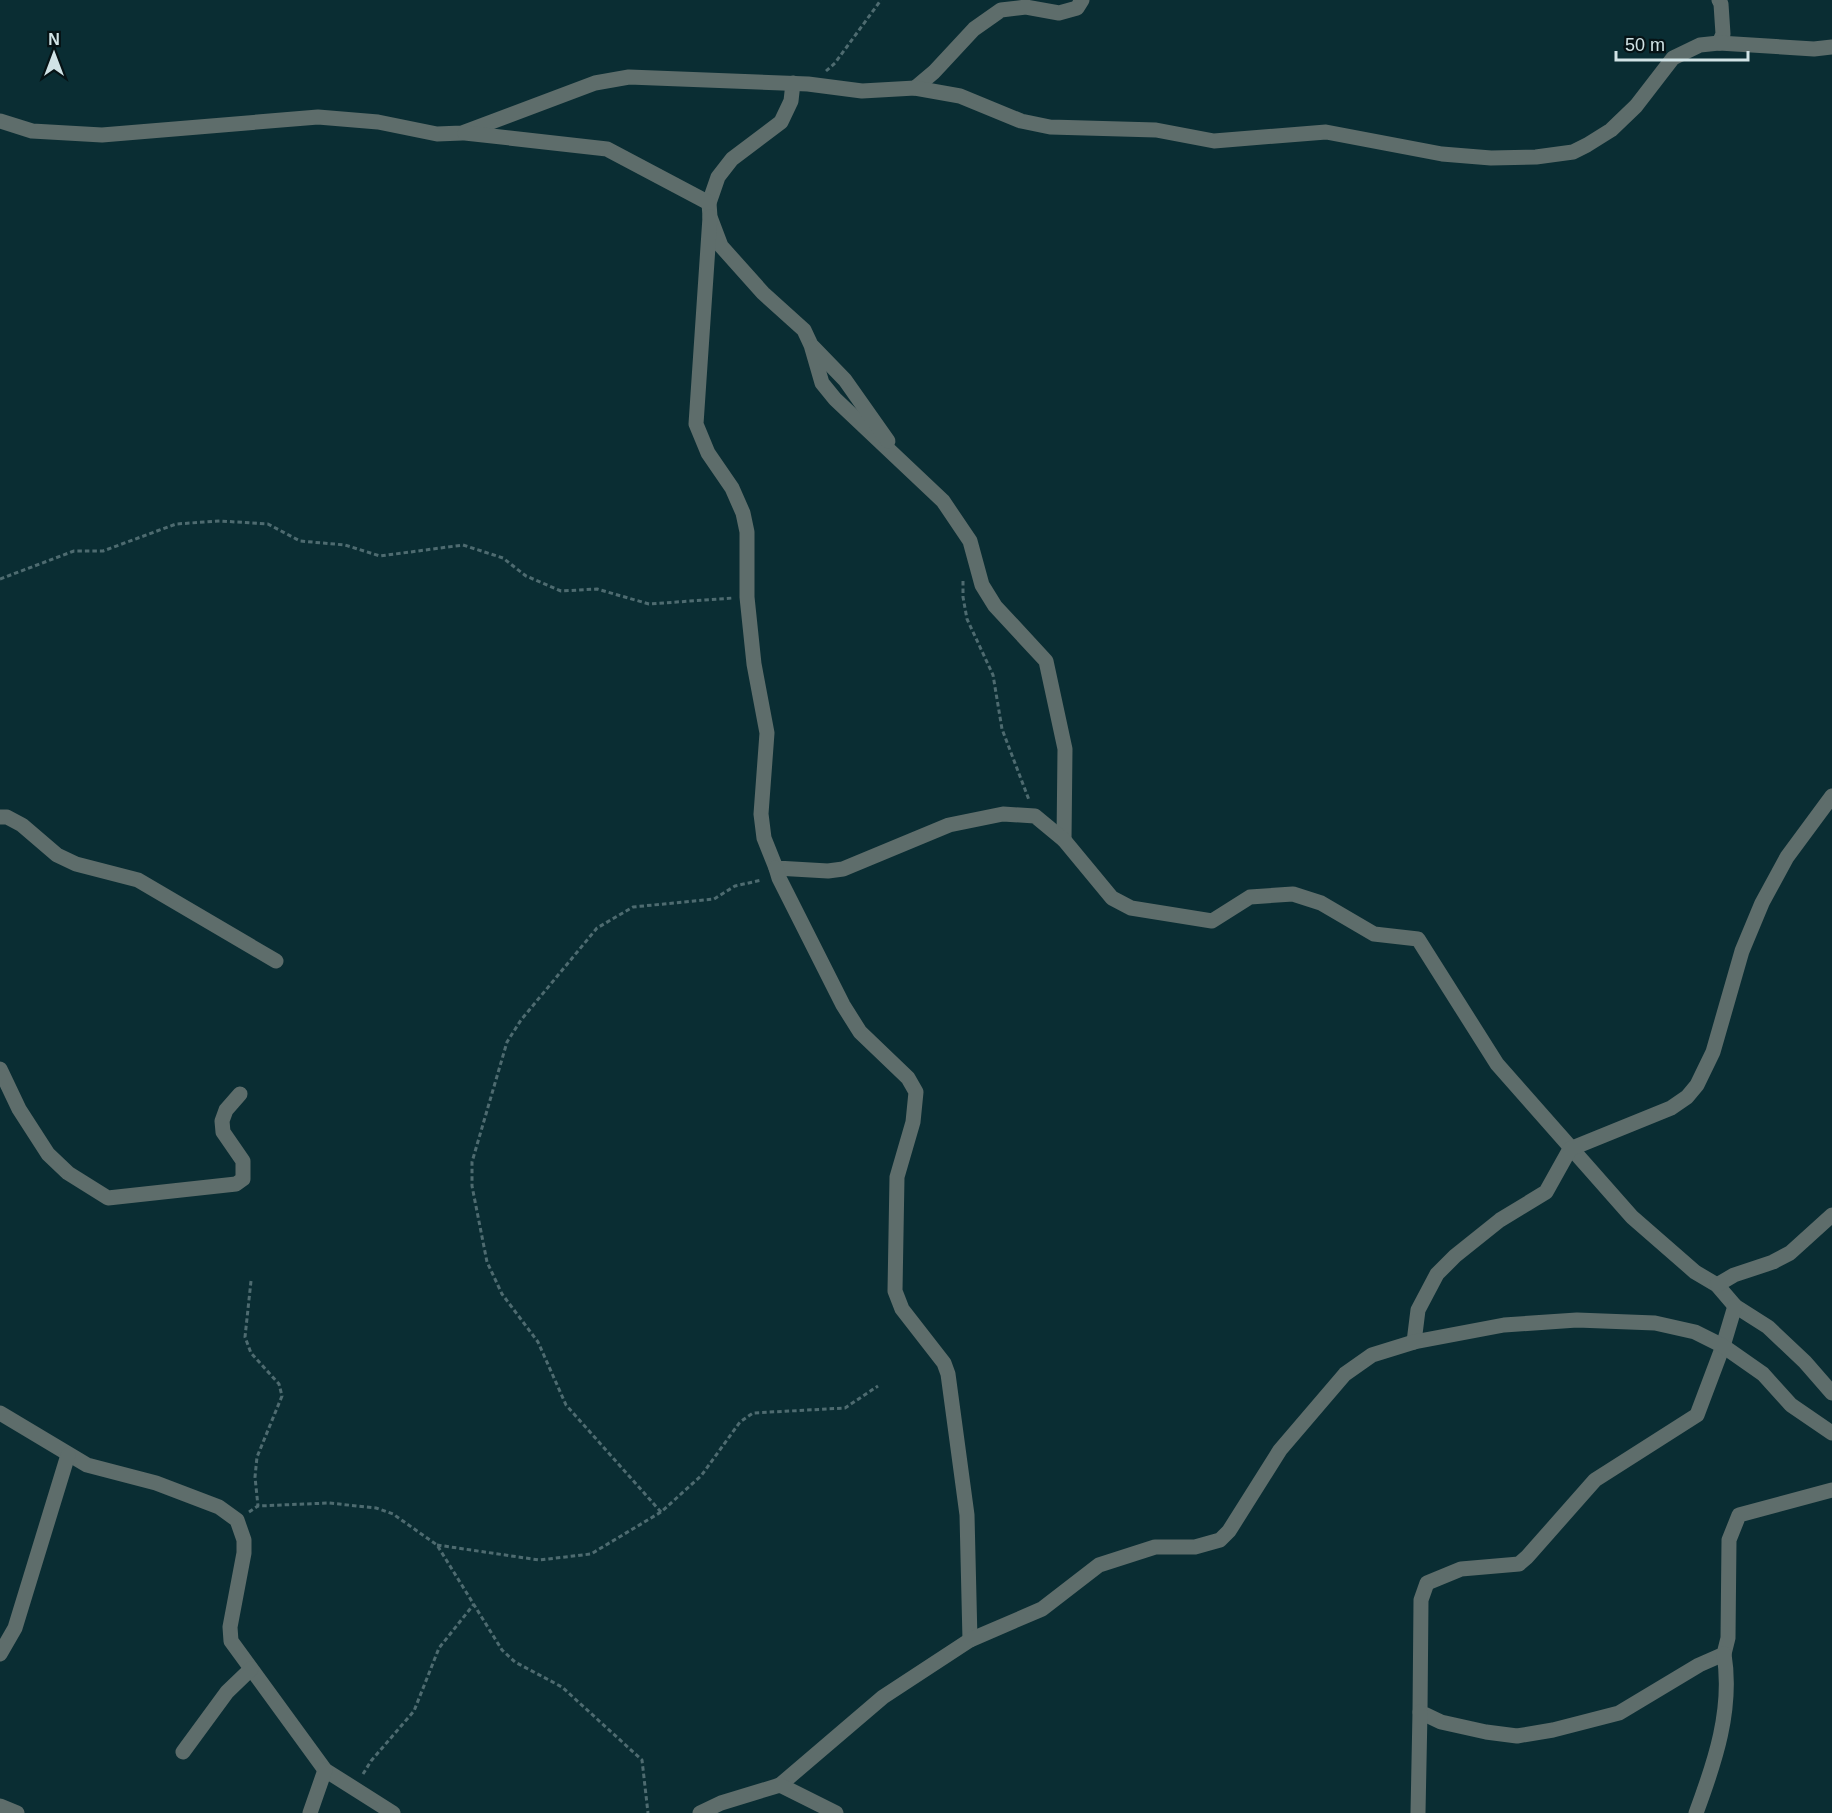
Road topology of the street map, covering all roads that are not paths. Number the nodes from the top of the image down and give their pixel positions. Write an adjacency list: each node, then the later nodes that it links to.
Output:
1 (1083, 0): 6 (street)
2 (1719, 0): 3 (street)
3 (1719, 43): 4 (street); 6 (street)
4 (1832, 47)
5 (800, 84): 6 (street); 8 (street); 9 (street)
6 (915, 88)
7 (0, 122): 8 (street)
8 (462, 133): 9 (street)
9 (709, 210): 12 (street); 13 (street)
10 (1832, 796): 17 (street)
11 (0, 817): 14 (street)
12 (1064, 840): 13 (street); 17 (street)
13 (778, 873): 28 (street)
14 (276, 961)
15 (0, 1069): 16 (street)
16 (240, 1094)
17 (1570, 1149): 19 (street); 21 (street)
18 (1832, 1215): 19 (street)
19 (1717, 1285): 20 (street)
20 (1734, 1306): 22 (street); 23 (street)
21 (1414, 1342): 22 (street); 28 (street)
22 (1723, 1346): 25 (street); 32 (street)
23 (1832, 1393)
24 (0, 1413): 26 (street)
25 (1832, 1433)
26 (69, 1455): 29 (street); 31 (street)
27 (1832, 1490): 30 (street)
28 (970, 1640): 35 (street)
29 (0, 1654)
30 (1724, 1654): 32 (street); 43 (street)
31 (251, 1669): 33 (street); 34 (street)
32 (1420, 1712): 42 (street)
33 (183, 1752)
34 (325, 1770): 38 (street); 39 (street)
35 (780, 1785): 40 (street); 41 (street)
36 (0, 1806): 37 (street)
37 (17, 1813)
38 (310, 1813)
39 (393, 1813)
40 (700, 1813)
41 (836, 1813)
42 (1418, 1813)
43 (1695, 1813)

